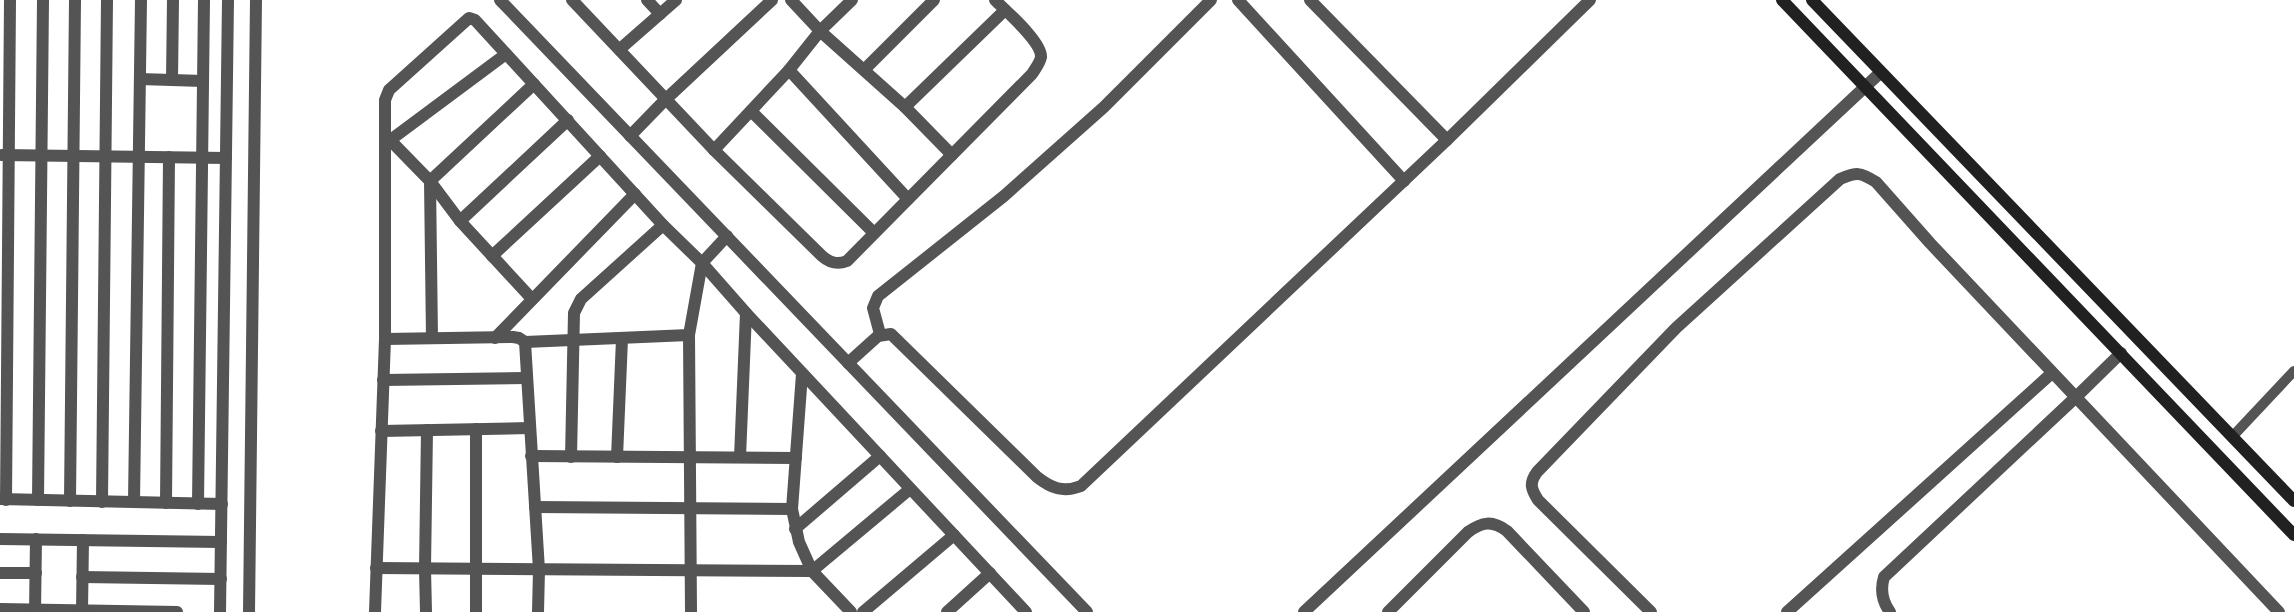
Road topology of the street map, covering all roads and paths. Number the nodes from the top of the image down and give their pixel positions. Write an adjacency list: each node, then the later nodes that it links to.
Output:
1 (10, 0): 46 (street)
2 (43, 0): 48 (street)
3 (75, 0): 49 (street)
4 (107, 0): 51 (street)
5 (141, 0): 33 (street)
6 (173, 0): 34 (street)
7 (204, 0): 35 (street)
8 (228, 0): 55 (street)
9 (256, 0): 133 (street)
10 (500, 0): 42 (street)
11 (572, 0): 28 (street)
12 (647, 0): 26 (street)
13 (675, 0): 26 (street)
14 (772, 0): 38 (street)
15 (791, 0): 27 (street)
16 (852, 0): 27 (street)
17 (934, 0): 30 (street)
18 (995, 0): 25 (street)
19 (1211, 0): 68 (street)
20 (1238, 0): 57 (street)
21 (1310, 0): 43 (street)
22 (1590, 0): 43 (street)
23 (1782, 0): 37 (street)
24 (1812, 0): 32 (street)
25 (1005, 10): 39 (street); 47 (street)
26 (660, 14): 28 (street)
27 (820, 31): 30 (street); 31 (street)
28 (620, 49): 38 (street)
29 (506, 54): 36 (street); 44 (street); 44 (street)
30 (865, 69): 39 (street)
31 (789, 70): 40 (street); 59 (street)
32 (1881, 72): 37 (street); 88 (street)
33 (140, 79): 34 (street); 52 (street)
34 (171, 80): 35 (street)
35 (203, 81): 54 (street)
36 (534, 84): 41 (street); 56 (street)
37 (1865, 87): 76 (street); 143 (street)
38 (665, 100): 42 (street); 45 (street)
39 (905, 107): 47 (street)
40 (751, 111): 45 (street); 62 (street)
41 (568, 120): 50 (street); 60 (street)
42 (630, 136): 63 (street)
43 (1447, 140): 57 (street)
44 (388, 142): 56 (street); 71 (street)
45 (714, 150): 62 (street)
46 (4, 155): 48 (street); 97 (street)
47 (952, 155): 59 (street)
48 (40, 156): 49 (street); 98 (street)
49 (72, 156): 51 (street); 99 (street)
50 (600, 156): 58 (street); 64 (street)
51 (105, 157): 52 (street); 101 (street)
52 (139, 157): 53 (street); 102 (street)
53 (169, 158): 54 (street); 103 (street)
54 (201, 158): 55 (street); 104 (street)
55 (226, 158): 105 (street)
56 (429, 182): 60 (street); 72 (street)
57 (1404, 182): 68 (street)
58 (634, 194): 61 (street); 66 (street)
59 (908, 199): 62 (street)
60 (460, 221): 64 (street)
61 (663, 225): 65 (street); 74 (street)
62 (874, 233)
63 (726, 236): 65 (street); 77 (street)
64 (492, 256): 66 (street)
65 (702, 263): 67 (street); 69 (street)
66 (532, 299): 70 (street)
67 (746, 313): 79 (street); 93 (street)
68 (880, 334): 77 (street)
69 (689, 335): 73 (street); 94 (street)
70 (495, 338): 72 (street); 75 (street)
71 (385, 339): 72 (street); 82 (street)
72 (432, 339)
73 (622, 339): 74 (street); 92 (street)
74 (575, 340): 75 (street); 91 (street)
75 (525, 342): 81 (street)
76 (2121, 353): 83 (street); 111 (street)
77 (848, 363): 142 (street)
78 (2294, 371): 88 (lane)
79 (802, 374): 90 (street); 95 (street)
80 (2052, 374): 83 (street); 146 (street); 147 (street)
81 (526, 378): 82 (street); 84 (street)
82 (383, 380): 87 (street)
83 (2076, 398): 148 (street); 149 (street)
84 (530, 428): 85 (street); 89 (street)
85 (476, 429): 86 (street); 118 (street)
86 (427, 430): 87 (street); 117 (street)
87 (381, 431): 116 (street)
88 (2232, 437): 100 (street)
89 (531, 456): 91 (street); 106 (street)
90 (880, 456): 96 (street); 109 (street)
91 (571, 457): 92 (street)
92 (618, 457): 94 (street)
93 (740, 457): 94 (street); 95 (street)
94 (690, 458): 107 (street)
95 (796, 458): 108 (street)
96 (910, 489): 110 (street); 121 (street)
97 (3, 499): 98 (street)
98 (38, 500): 99 (street)
99 (70, 501): 101 (street)
100 (2294, 501)
101 (102, 502): 102 (street)
102 (134, 502): 103 (street)
103 (166, 503): 104 (street)
104 (198, 504): 105 (street)
105 (222, 504): 115 (street)
106 (535, 507): 107 (street); 119 (street)
107 (690, 508): 108 (street); 120 (street)
108 (792, 508): 109 (street)
109 (795, 529): 121 (street)
110 (954, 535): 124 (street); 140 (street)
111 (2294, 535)
112 (0, 539): 113 (street)
113 (36, 539): 114 (street); 123 (street)
114 (83, 540): 115 (street); 125 (street)
115 (221, 542): 126 (street)
116 (375, 568): 117 (street); 134 (street)
117 (425, 569): 118 (street); 135 (street)
118 (475, 570): 119 (street); 136 (street)
119 (539, 570): 120 (street); 137 (street)
120 (691, 571): 121 (street); 138 (street)
121 (812, 571): 139 (street)
122 (0, 573): 123 (street)
123 (36, 573): 128 (street)
124 (990, 573): 130 (street); 141 (street)
125 (82, 577): 126 (street); 129 (street)
126 (221, 579): 132 (street)
127 (0, 609): 128 (street)
128 (35, 611): 129 (street)
129 (82, 611): 131 (street)
130 (1023, 611)
131 (177, 612)
132 (220, 612)
133 (249, 612)
134 (375, 612)
135 (426, 612)
136 (476, 612)
137 (538, 612)
138 (691, 612)
139 (851, 612)
140 (863, 612)
141 (947, 612)
142 (1087, 612)
143 (1304, 612)
144 (1388, 612): 145 (street)
145 (1584, 612)
146 (1651, 612)
147 (1787, 612)
148 (1890, 612)
149 (2279, 612)

